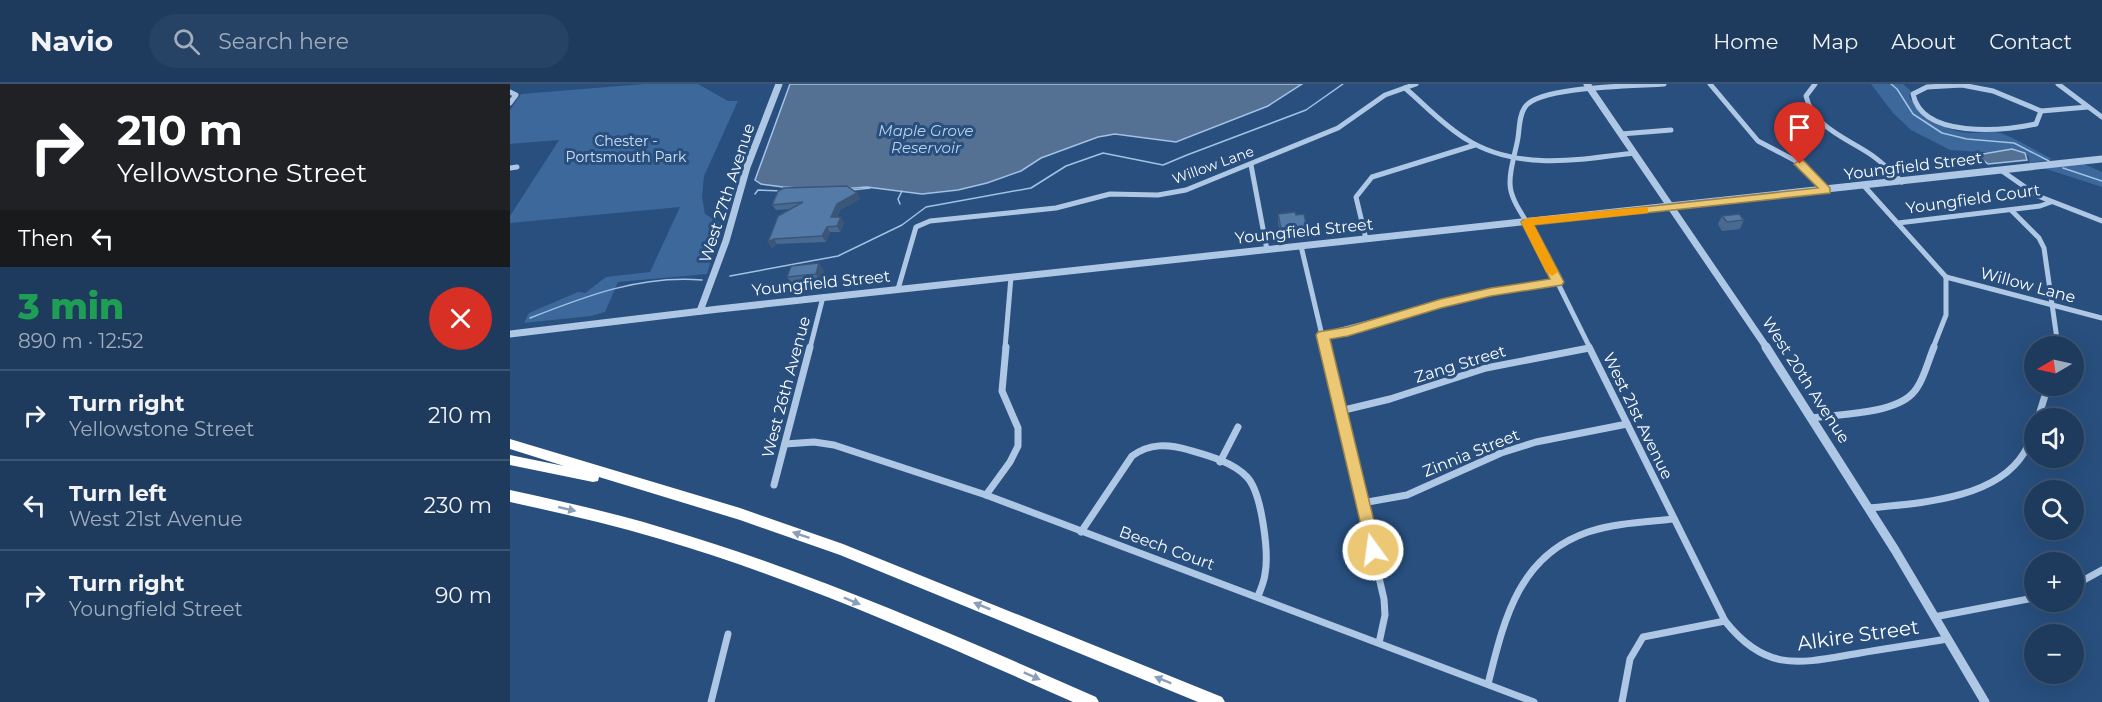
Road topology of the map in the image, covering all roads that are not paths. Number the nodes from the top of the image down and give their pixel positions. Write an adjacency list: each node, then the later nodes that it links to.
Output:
1 (779, 84): 42 (street, West 27th Avenue)
2 (1416, 84): 8 (street, Willow Lane)
3 (1664, 84): 7 (street, West 21st Avenue)
4 (1710, 84): 26 (street)
5 (1815, 84): 24 (street)
6 (2058, 84): 11 (street)
7 (1589, 87): 15 (street, West 20th Avenue); 18 (street, West 21st Avenue)
8 (1405, 88): 16 (street); 20 (street, Willow Lane)
9 (513, 93): 10 (street)
10 (510, 103)
11 (2088, 107): 12 (street); 13 (street)
12 (2041, 111): 12 (street)
13 (2102, 117)
14 (1671, 130): 15 (street)
15 (1621, 134): 17 (street, West 20th Avenue)
16 (1475, 145): 18 (street); 33 (street)
17 (1634, 153): 18 (street); 28 (street, West 20th Avenue)
18 (1512, 157): 31 (street, West 21st Avenue)
19 (2102, 159): 23 (street, Youngfield Street)
20 (1251, 165): 35 (street); 39 (street, Willow Lane)
21 (510, 168): 22 (street)
22 (517, 168)
23 (2002, 171): 24 (street, Youngfield Street); 27 (street)
24 (1902, 182): 25 (street, Youngfield Street)
25 (1865, 187): 26 (street, Youngfield Street); 32 (street)
26 (1826, 191): 28 (street, Youngfield Street)
27 (2051, 202): 29 (street, Youngfield Court); 30 (street)
28 (1673, 207): 31 (street, Youngfield Street); 49 (street, West 20th Avenue)
29 (2011, 210): 32 (street, Youngfield Court); 41 (street)
30 (2102, 220)
31 (1527, 222): 33 (street, Youngfield Street); 38 (street, West 21st Avenue)
32 (1898, 223): 37 (street)
33 (1366, 239): 34 (street, Youngfield Street)
34 (1301, 246): 35 (street, Youngfield Street); 45 (street)
35 (1267, 250): 36 (street, Youngfield Street)
36 (1011, 277): 39 (street, Youngfield Street); 59 (street)
37 (1946, 277): 41 (street, Willow Lane); 49 (street)
38 (1557, 282): 45 (street); 47 (street, West 21st Avenue)
39 (898, 290): 40 (street, Youngfield Street)
40 (823, 297): 42 (street, Youngfield Street); 53 (street, West 26th Avenue)
41 (2053, 305): 43 (street, Willow Lane); 46 (street)
42 (700, 311): 44 (street, Youngfield Street)
43 (2102, 318)
44 (510, 334)
45 (1322, 335): 48 (street)
46 (2057, 336)
47 (1589, 348): 48 (street, Zang Street); 50 (street, West 21st Avenue)
48 (1340, 411): 61 (street)
49 (1812, 418): 62 (street, West 20th Avenue)
50 (1627, 424): 61 (street, Zinnia Street); 63 (street, West 21st Avenue)
51 (1238, 427): 56 (street)
52 (510, 444): 57 (highway)
53 (784, 444): 58 (street, West 26th Avenue); 59 (street, Beech Court)
54 (2024, 452): 62 (street)
55 (510, 460): 57 (highway)
56 (1220, 462): 64 (street); 67 (street)
57 (636, 484): 77 (highway, one-way to 57)
58 (774, 484)
59 (986, 495): 64 (street, Beech Court)
60 (510, 496): 76 (highway, one-way to 76)
61 (1362, 503): 73 (street)
62 (1869, 508): 69 (street, West 20th Avenue)
63 (1674, 519): 70 (street, West 21st Avenue); 74 (street)
64 (1081, 532): 67 (street, Beech Court)
65 (2102, 570): 66 (street)
66 (2084, 580)
67 (1258, 596): 73 (street, Beech Court)
68 (2024, 600): 69 (street)
69 (1934, 617): 72 (street, West 20th Avenue)
70 (1725, 621): 72 (street, Alkire Street); 79 (street)
71 (728, 634): 75 (street)
72 (1947, 639): 80 (street, West 20th Avenue)
73 (1379, 643): 74 (street, Beech Court)
74 (1488, 684): 78 (street, Beech Court)
75 (711, 702)
76 (1091, 702)
77 (1217, 702)
78 (1534, 702)
79 (1622, 702)
80 (1985, 702)

